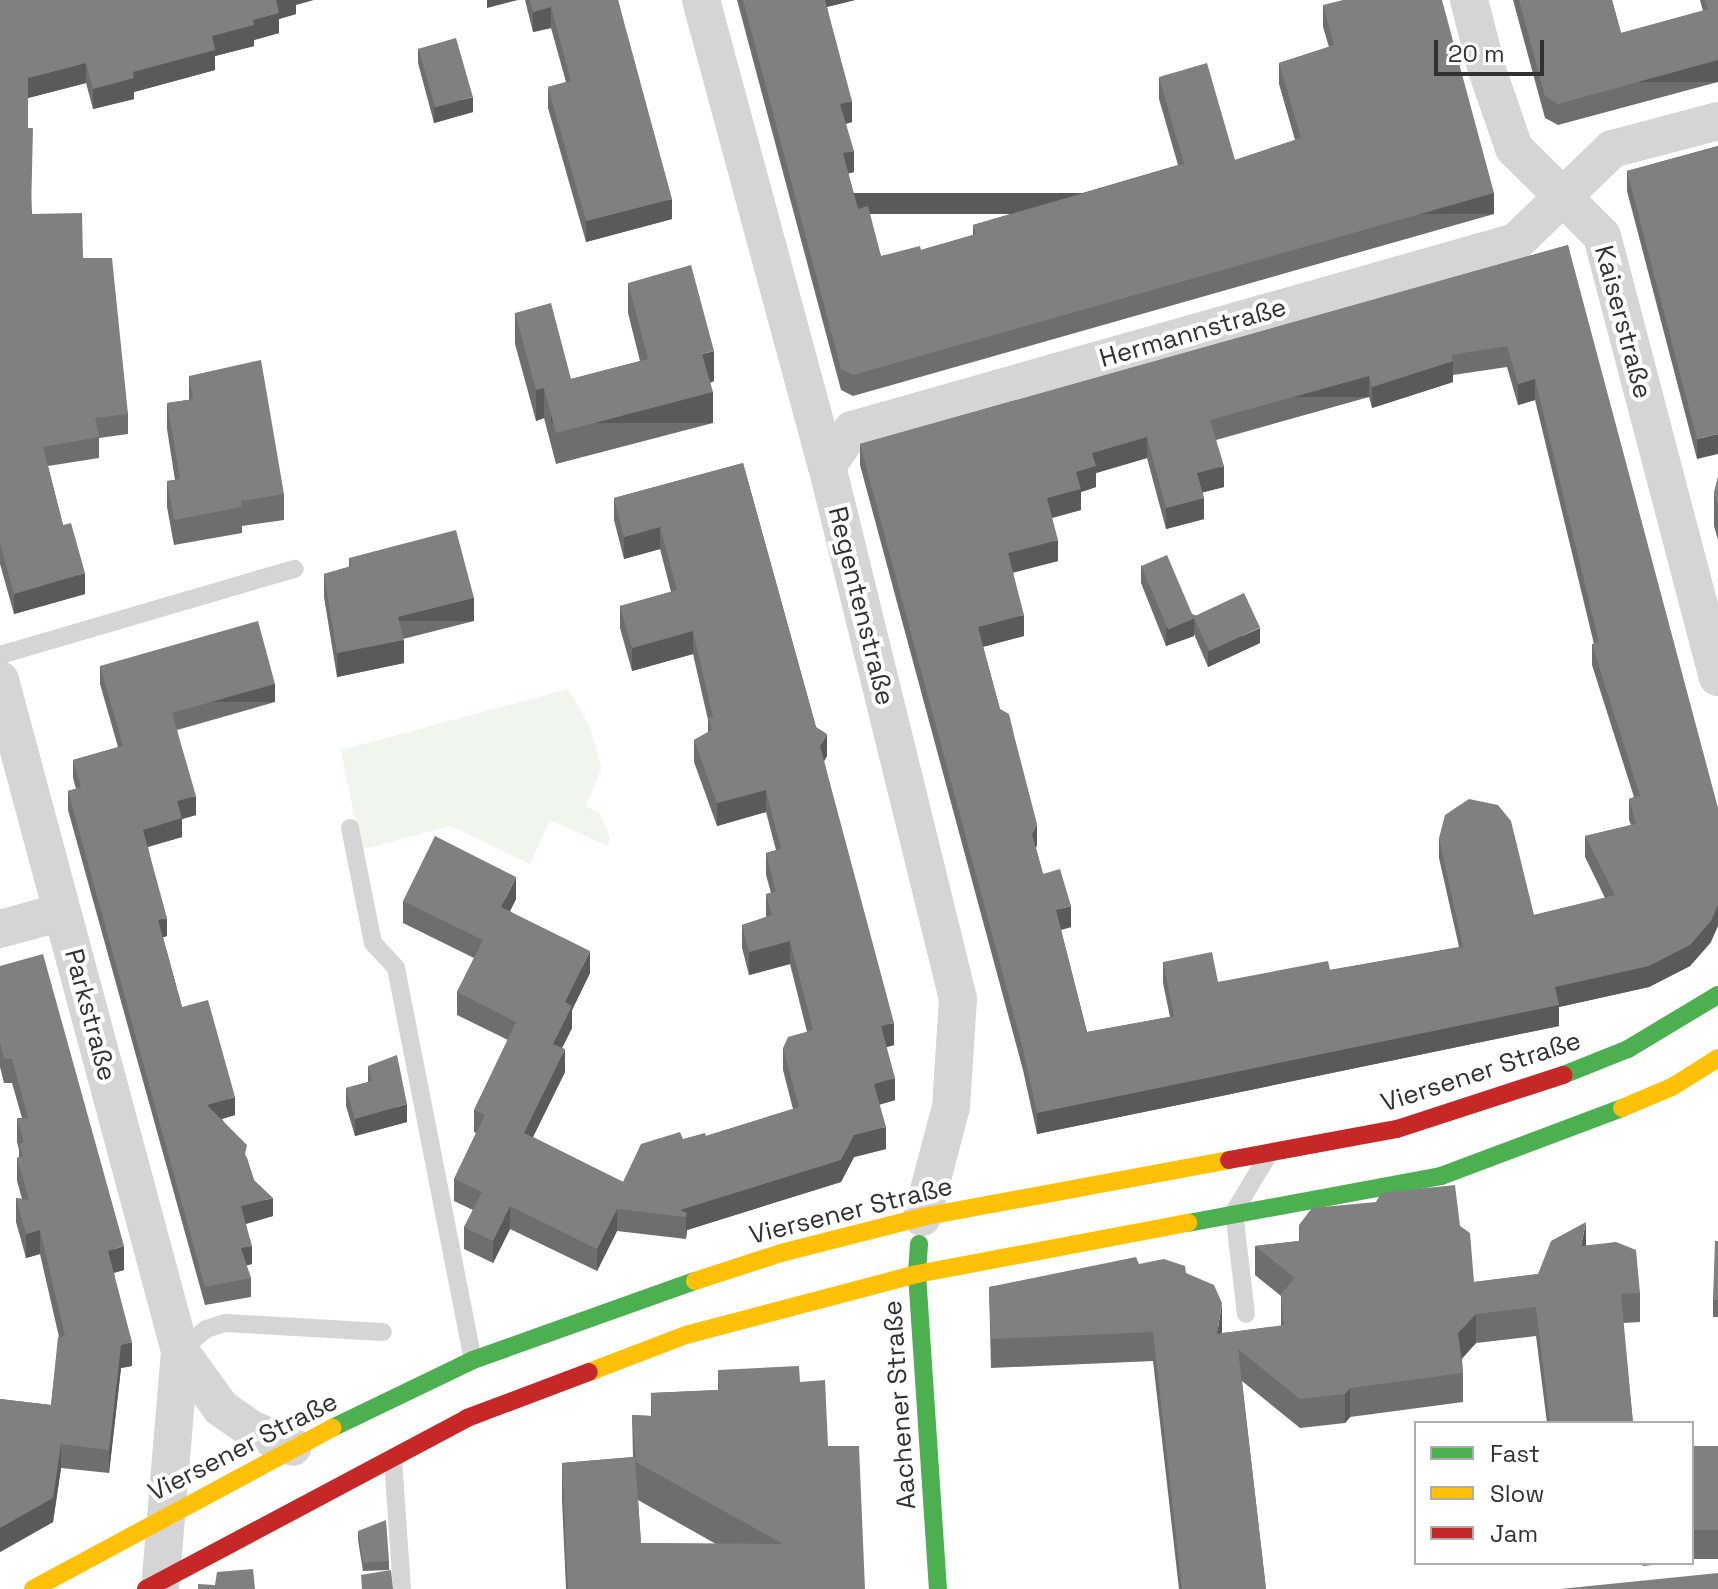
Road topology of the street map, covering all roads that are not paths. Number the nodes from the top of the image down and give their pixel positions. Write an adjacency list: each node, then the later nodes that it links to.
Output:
1 (701, 0): 5 (street, Regentenstraße)
2 (1469, 0): 4 (street, Kaiserstraße)
3 (1718, 121): 4 (street, Hermannstraße)
4 (1560, 197): 5 (street, Hermannstraße); 8 (street, Kaiserstraße)
5 (827, 466): 17 (street, Regentenstraße)
6 (295, 569): 7 (lane)
7 (0, 655)
8 (1718, 677)
9 (0, 680): 11 (street, Parkstraße)
10 (350, 828): 22 (lane)
11 (62, 912): 12 (street); 21 (street, Parkstraße)
12 (0, 929)
13 (1718, 995): 15 (main road, Viersener Straße)
14 (1718, 1058): 16 (main road)
15 (1271, 1151): 16 (lane); 17 (main road, Viersener Straße)
16 (1234, 1212): 18 (main road); 19 (lane)
17 (922, 1217): 18 (main road, Aachener Straße); 22 (main road, Viersener Straße)
18 (917, 1274): 24 (main road); 29 (main road, Aachener Straße)
19 (1246, 1314)
20 (383, 1332): 21 (lane)
21 (180, 1351): 23 (street, Parkstraße); 25 (street, Parkstraße)
22 (473, 1360): 23 (main road, Viersener Straße)
23 (293, 1447): 25 (main road, Viersener Straße)
24 (393, 1458): 26 (main road); 28 (lane)
25 (168, 1515): 26 (street, Parkstraße); 27 (main road, Viersener Straße)
26 (156, 1586)
27 (33, 1589)
28 (402, 1589)
29 (938, 1589)

